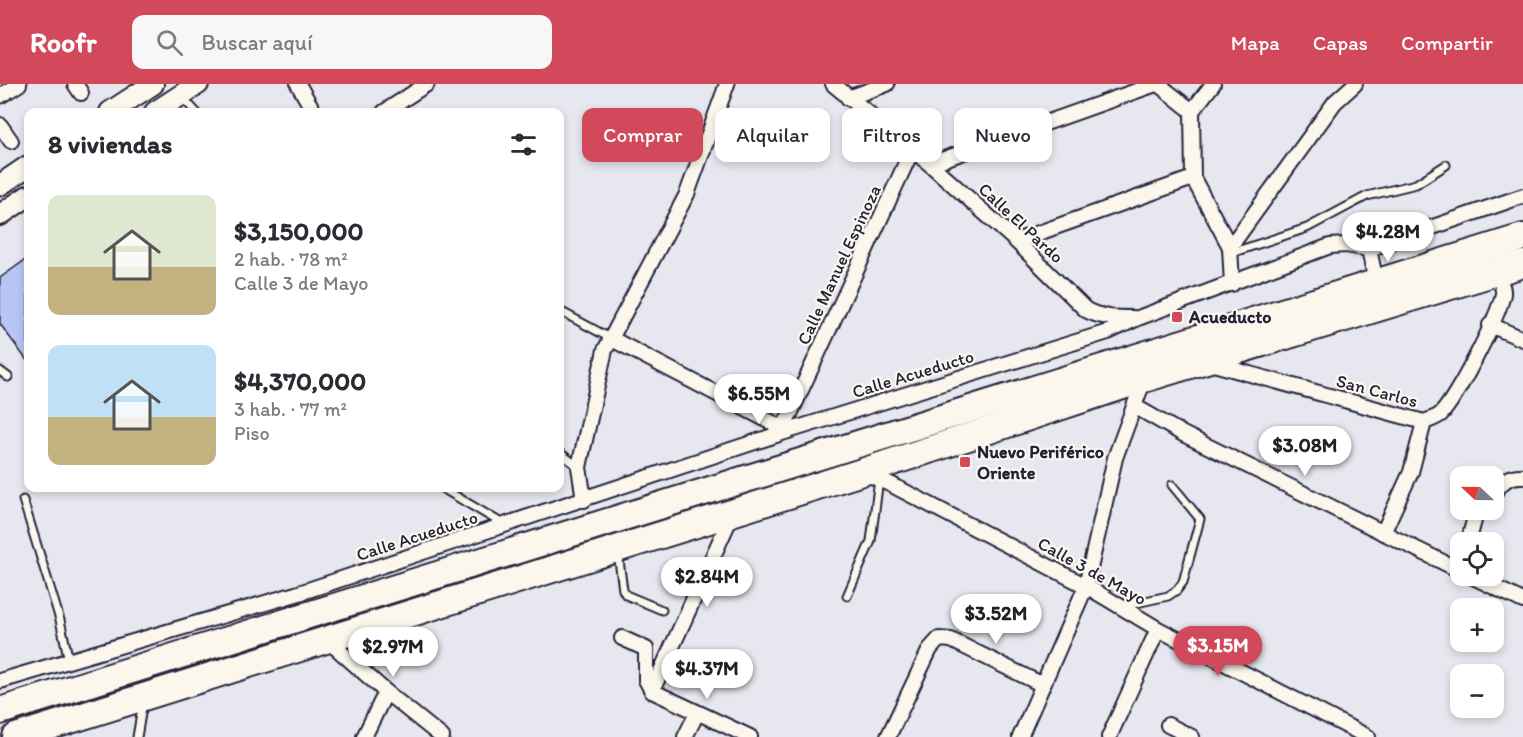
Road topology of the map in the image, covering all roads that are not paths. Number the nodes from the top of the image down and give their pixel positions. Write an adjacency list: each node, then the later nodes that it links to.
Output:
1 (19, 84): 13 (street)
2 (153, 84): 15 (street)
3 (198, 84): 12 (street)
4 (298, 84): 18 (street)
5 (427, 84): 19 (street)
6 (727, 84): 45 (street)
7 (832, 84): 14 (street, Calle El Pardo)
8 (887, 84): 14 (street)
9 (1157, 84): 21 (street); 26 (street)
10 (1213, 84): 21 (street)
11 (1355, 84): 37 (street)
12 (181, 95): 16 (street); 17 (lane)
13 (0, 96)
14 (848, 98): 20 (street, Calle El Pardo)
15 (116, 108)
16 (161, 108)
17 (192, 108)
18 (312, 108)
19 (390, 108)
20 (860, 108)
21 (1192, 111): 29 (street)
22 (0, 126): 23 (street)
23 (10, 141)
24 (907, 162): 53 (street, Calle Manuel Espinoza)
25 (927, 162): 26 (street, Calle El Pardo)
26 (930, 164): 35 (street, Calle El Pardo)
27 (1446, 165): 37 (lane)
28 (24, 169): 30 (street)
29 (1193, 178): 35 (street); 37 (street)
30 (0, 185)
31 (1523, 196): 36 (street, Calle Acueducto)
32 (24, 199): 33 (street)
33 (0, 215)
34 (1523, 237): 40 (highway)
35 (1016, 241): 43 (street, Calle El Pardo)
36 (1369, 249): 40 (street); 41 (street, Calle Acueducto)
37 (1231, 250): 41 (street)
38 (1523, 264): 39 (highway)
39 (1496, 272): 44 (street, San Carlos); 47 (highway)
40 (1376, 282): 72 (highway)
41 (1232, 284): 43 (street, Calle Acueducto)
42 (564, 313): 45 (lane)
43 (1138, 318): 53 (street, Calle Acueducto)
44 (1490, 325): 46 (street); 52 (street, San Carlos)
45 (610, 339): 53 (street); 55 (street)
46 (1523, 339)
47 (1205, 362): 50 (highway); 52 (street, San Carlos)
48 (0, 371): 49 (lane)
49 (8, 376)
50 (1144, 379): 51 (street); 56 (highway)
51 (1136, 407): 65 (street); 68 (street)
52 (1424, 422): 65 (street)
53 (785, 430): 62 (street, Calle Acueducto)
54 (564, 456): 55 (lane)
55 (579, 467): 62 (street)
56 (870, 476): 63 (highway); 68 (street, Calle 3 de Mayo); 70 (lane)
57 (1523, 476): 58 (street)
58 (1504, 480)
59 (1172, 485): 73 (lane)
60 (449, 492): 64 (lane)
61 (23, 500): 78 (lane)
62 (584, 500): 64 (street, Calle Acueducto)
63 (733, 512): 66 (highway); 81 (street)
64 (505, 526): 72 (street, Calle Acueducto)
65 (1383, 533): 67 (street)
66 (618, 548): 74 (lane); 77 (highway)
67 (1450, 565)
68 (1086, 586): 73 (street, Calle 3 de Mayo); 80 (street)
69 (1492, 586): 71 (street)
70 (847, 596)
71 (1523, 602)
72 (298, 606): 78 (street, Calle Acueducto); 84 (highway)
73 (1121, 607): 75 (street, Calle 3 de Mayo)
74 (662, 609)
75 (1158, 629): 95 (street); 97 (street, Calle 3 de Mayo)
76 (622, 638): 81 (street)
77 (325, 639): 82 (street); 83 (highway)
78 (69, 661): 79 (street, Calle Acueducto)
79 (0, 681)
80 (1043, 685): 93 (street); 94 (street)
81 (652, 691): 85 (street)
82 (386, 692): 89 (street); 90 (street)
83 (143, 696): 87 (highway); 88 (lane)
84 (0, 711)
85 (697, 713): 91 (street); 92 (street)
86 (1168, 725): 96 (street)
87 (16, 737)
88 (137, 737)
89 (364, 737)
90 (442, 737)
91 (686, 737)
92 (750, 737)
93 (888, 737)
94 (1020, 737)
95 (1109, 737)
96 (1192, 737)
97 (1368, 737)

